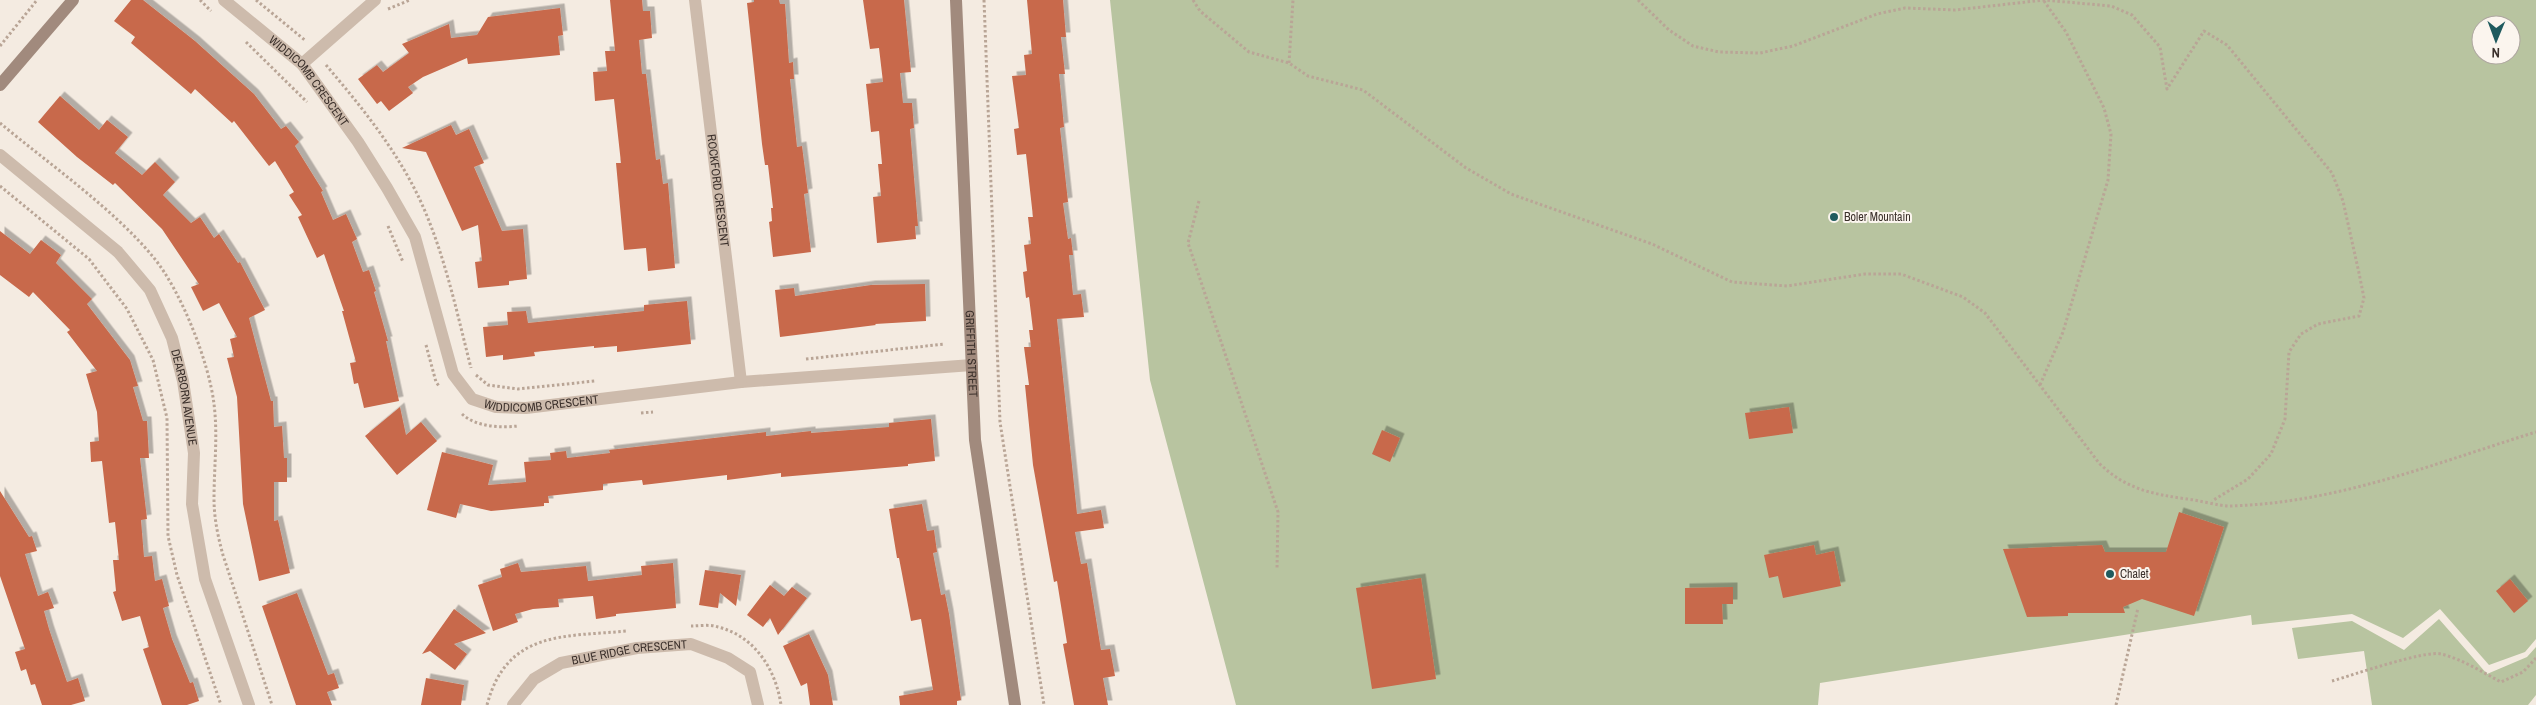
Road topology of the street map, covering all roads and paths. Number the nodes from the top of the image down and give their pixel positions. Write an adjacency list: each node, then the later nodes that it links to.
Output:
1 (37, 0): 13 (path)
2 (73, 0): 17 (street)
3 (224, 0): 16 (street, WIDDICOMB CRESCENT)
4 (256, 0): 14 (path)
5 (375, 0): 14 (street)
6 (695, 0): 25 (street, ROCKFORD CRESCENT)
7 (956, 0): 23 (street, GRIFFITH STREET)
8 (984, 0): 38 (path)
9 (1193, 0): 15 (path)
10 (1293, 0): 15 (path)
11 (1638, 0): 12 (path)
12 (2044, 0): 26 (path); 28 (path)
13 (0, 46)
14 (316, 52): 16 (street); 24 (path)
15 (1289, 63): 26 (path)
16 (302, 64): 25 (street, WIDDICOMB CRESCENT)
17 (0, 85)
18 (0, 155): 34 (street, DEARBORN AVENUE)
19 (0, 186): 33 (path)
20 (1199, 201): 29 (path)
21 (945, 344): 22 (path)
22 (798, 360)
23 (972, 365): 25 (street, WIDDICOMB CRESCENT); 37 (street, GRIFFITH STREET)
24 (604, 380)
25 (741, 382)
26 (2040, 385): 28 (path)
27 (2536, 432): 28 (path)
28 (2211, 502)
29 (1277, 570)
30 (2138, 608): 39 (path)
31 (2536, 658): 32 (path)
32 (2332, 681)
33 (220, 705)
34 (249, 705)
35 (513, 705): 36 (street, BLUE RIDGE CRESCENT)
36 (758, 705)
37 (1015, 705)
38 (1044, 705)
39 (2116, 705)

